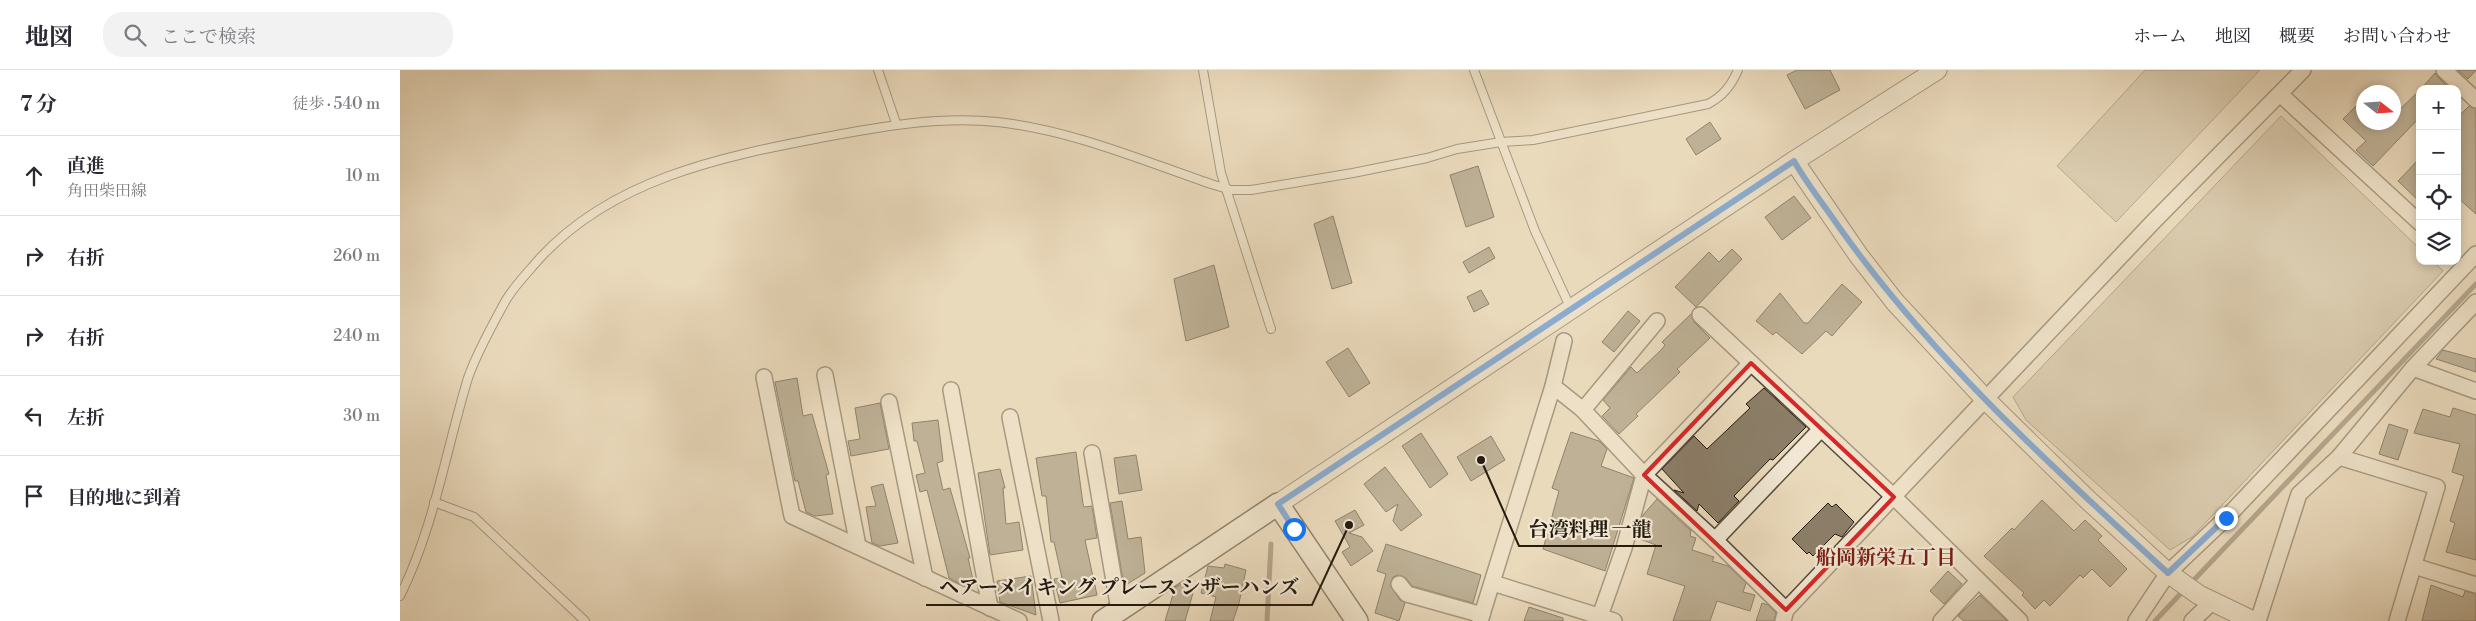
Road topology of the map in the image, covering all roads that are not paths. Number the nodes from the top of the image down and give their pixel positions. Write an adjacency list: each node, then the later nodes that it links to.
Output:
1 (878, 70): 10 (lane)
2 (1203, 70): 13 (lane)
3 (1474, 70): 11 (lane)
4 (1738, 70): 11 (lane)
5 (1937, 70): 12 (street)
6 (2303, 70): 8 (street)
7 (2444, 70): 9 (street)
8 (2280, 94): 14 (street); 29 (street)
9 (2476, 100)
10 (896, 123): 13 (lane); 38 (lane)
11 (1500, 142): 13 (lane); 17 (lane)
12 (1794, 161): 17 (street); 29 (street)
13 (1226, 188): 20 (lane)
14 (2417, 220)
15 (2466, 259): 43 (street)
16 (2476, 302): 23 (street)
17 (1572, 310): 39 (street)
18 (1700, 315): 22 (street)
19 (1657, 322): 31 (street)
20 (1270, 329)
21 (1564, 341): 26 (street)
22 (1751, 363): 33 (street); 36 (street)
23 (2413, 368): 28 (street); 35 (street)
24 (825, 375): 41 (street)
25 (764, 377): 41 (street)
26 (1553, 386): 31 (street); 46 (street)
27 (950, 390): 51 (street)
28 (2476, 391)
29 (1986, 400): 37 (street); 43 (street)
30 (889, 402): 44 (street)
31 (1583, 410): 36 (street)
32 (1010, 416): 58 (street)
33 (1821, 429): 37 (street); 40 (street)
34 (1092, 453): 52 (street)
35 (2339, 457): 42 (street); 65 (street)
36 (1644, 475): 40 (street); 55 (street)
37 (1894, 497): 45 (street); 53 (street)
38 (434, 502): 49 (lane); 56 (lane)
39 (1278, 504): 52 (main road); 59 (main road)
40 (1715, 540): 53 (street)
41 (858, 546): 44 (street)
42 (2414, 566): 48 (street); 66 (street)
43 (2173, 577): 50 (street); 62 (street)
44 (925, 578): 51 (street)
45 (1978, 581): 60 (street); 61 (street)
46 (1493, 583): 54 (street); 55 (street)
47 (1399, 584): 54 (street)
48 (2476, 585)
49 (400, 596)
50 (2206, 598): 63 (street); 64 (street)
51 (990, 608): 57 (street)
52 (1111, 616)
53 (1784, 616)
54 (1481, 618)
55 (1607, 619)
56 (584, 621)
57 (1019, 621)
58 (1051, 621)
59 (1357, 621)
60 (1941, 621)
61 (2020, 621)
62 (2136, 621)
63 (2192, 621)
64 (2253, 621)
65 (2258, 621)
66 (2397, 621)

